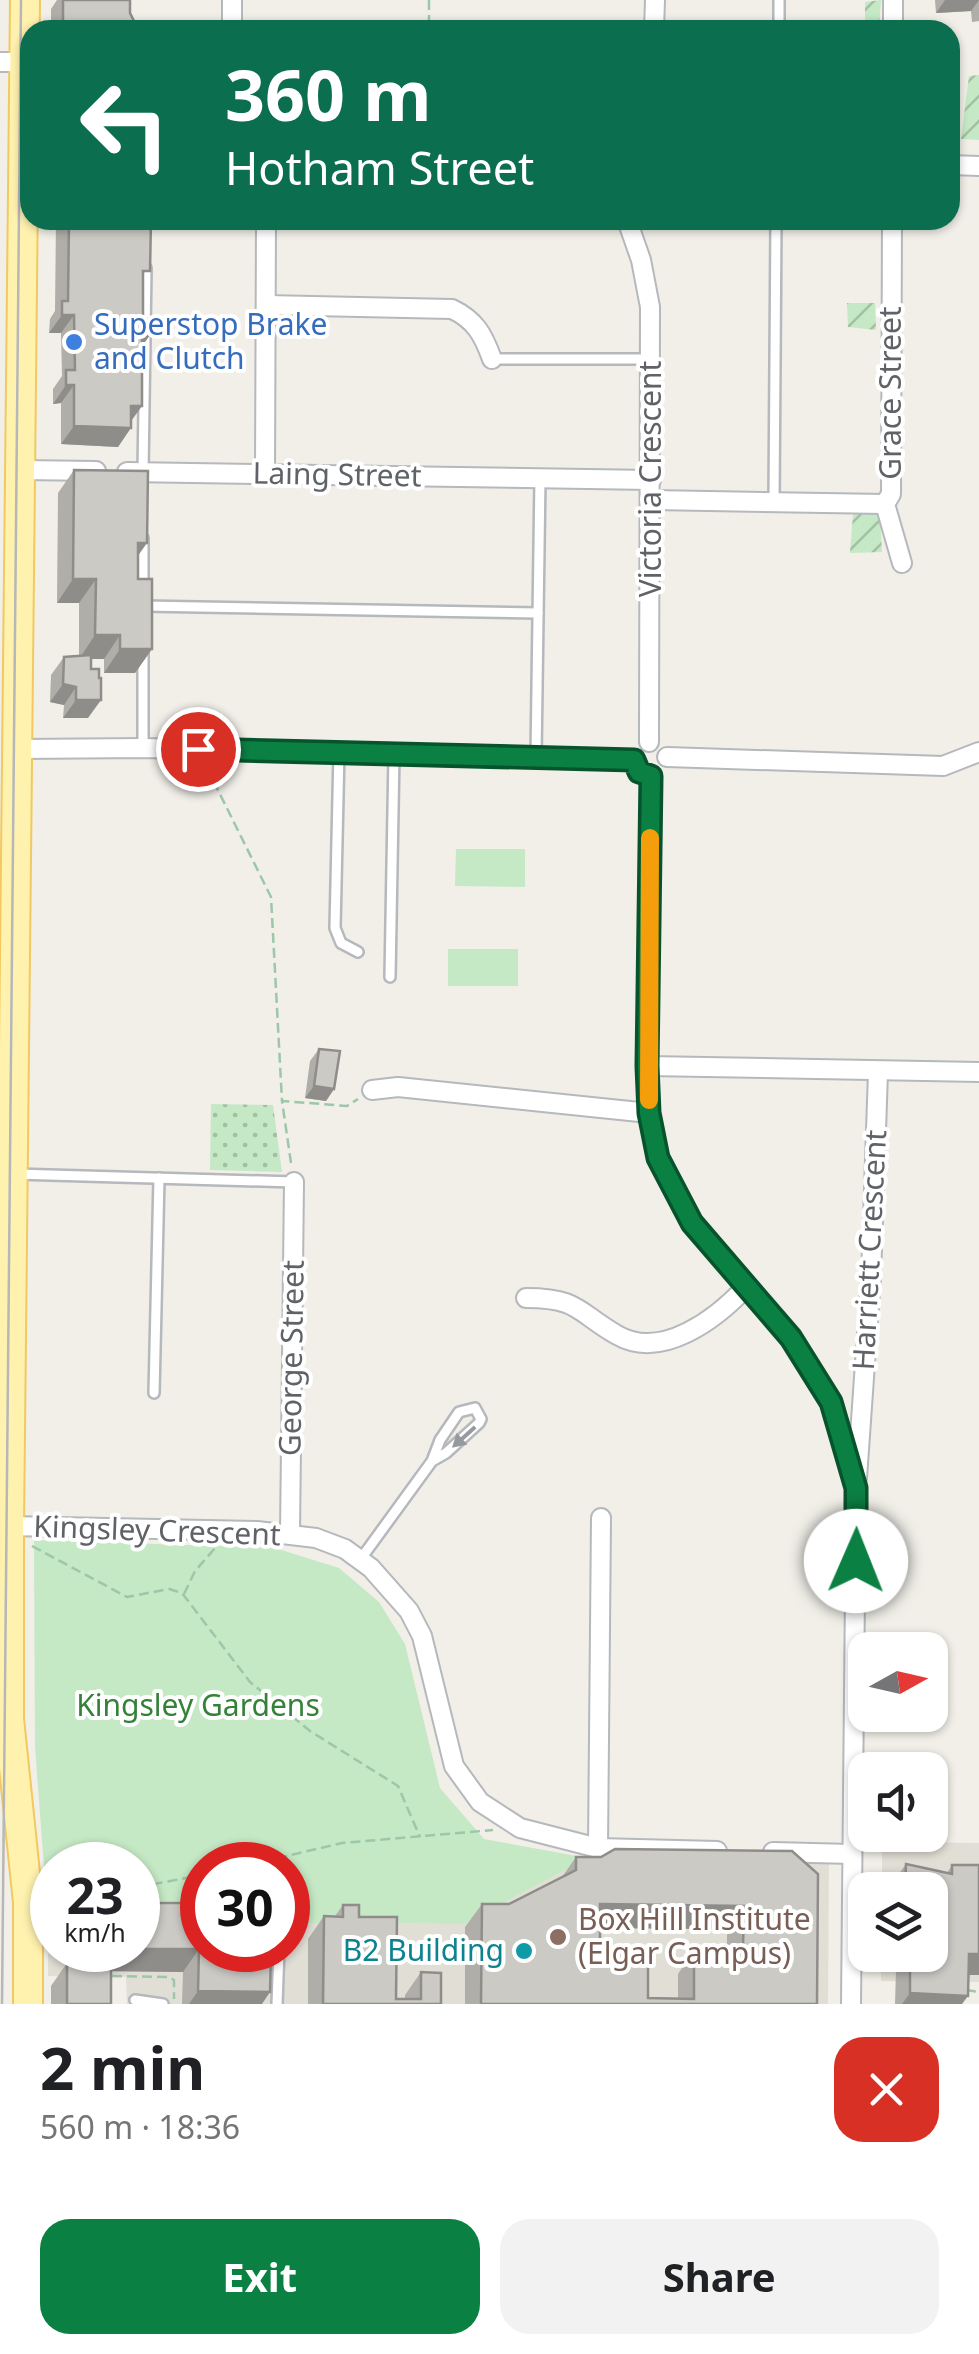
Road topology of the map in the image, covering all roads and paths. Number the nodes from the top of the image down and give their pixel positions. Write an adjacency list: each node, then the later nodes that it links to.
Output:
1 (18, 62): 10 (main road)
2 (266, 230): 7 (street)
3 (631, 230): 9 (street, Victoria Crescent)
4 (776, 230): 16 (lane)
5 (892, 230): 17 (street, Grace Street)
6 (146, 259): 14 (lane)
7 (266, 305): 8 (street); 11 (street)
8 (492, 358): 9 (lane)
9 (652, 359): 13 (street, Victoria Crescent)
10 (22, 470): 14 (street, Laing Street); 26 (main road)
11 (265, 474): 12 (street, Laing Street); 14 (street, Laing Street)
12 (540, 478): 13 (street, Laing Street); 21 (lane)
13 (651, 480): 15 (street, Victoria Crescent)
14 (144, 481)
15 (652, 500): 16 (street); 24 (street, Victoria Crescent)
16 (774, 502): 17 (street)
17 (885, 504): 19 (street, Grace Street)
18 (144, 530): 20 (lane)
19 (902, 563)
20 (143, 606): 21 (lane); 22 (lane)
21 (538, 613): 31 (lane)
22 (143, 624)
23 (143, 642): 25 (lane)
24 (649, 742): 32 (street); 33 (street)
25 (143, 748): 26 (street); 27 (street)
26 (19, 749): 43 (main road)
27 (198, 749): 28 (street); 41 (path)
28 (339, 752): 30 (street); 35 (lane)
29 (979, 752): 32 (street)
30 (394, 754): 31 (street); 36 (lane)
31 (536, 757): 33 (street)
32 (668, 758): 34 (street)
33 (634, 760): 34 (street)
34 (651, 776): 37 (street)
35 (358, 952)
36 (390, 977)
37 (647, 1066): 38 (street); 42 (street)
38 (878, 1072): 39 (street); 51 (street, Harriett Crescent)
39 (979, 1072)
40 (372, 1090): 41 (path); 42 (street)
41 (282, 1101): 46 (path)
42 (649, 1113): 47 (street)
43 (6, 1118): 44 (main road)
44 (12, 1174): 45 (lane); 53 (main road)
45 (160, 1178): 46 (lane); 49 (lane)
46 (294, 1182): 55 (street, George Street)
47 (746, 1286): 48 (street); 51 (street)
48 (526, 1298)
49 (154, 1393)
50 (432, 1461): 50 (lane, one-way to 50); 57 (lane)
51 (856, 1488): 67 (street)
52 (601, 1518): 63 (street)
53 (9, 1526): 54 (street, Kingsley Crescent); 59 (main road)
54 (231, 1530): 55 (street, Kingsley Crescent); 58 (path)
55 (290, 1534): 57 (street, Kingsley Crescent)
56 (32, 1546): 58 (path)
57 (360, 1560): 61 (street, Kingsley Crescent)
58 (184, 1595): 62 (path)
59 (9, 1720): 60 (main road); 73 (main road)
60 (0, 1813)
61 (520, 1828): 62 (path); 63 (street, Kingsley Crescent)
62 (420, 1838): 64 (path)
63 (598, 1848): 65 (street, Kingsley Crescent)
64 (310, 1850)
65 (735, 1851)
66 (754, 1852): 67 (street)
67 (852, 1854): 77 (street)
68 (278, 1972): 76 (lane)
69 (102, 1976): 75 (path)
70 (954, 1988): 71 (path)
71 (979, 1992)
72 (134, 2000): 74 (lane)
73 (28, 2004)
74 (163, 2004)
75 (174, 2004)
76 (277, 2004)
77 (850, 2004)

